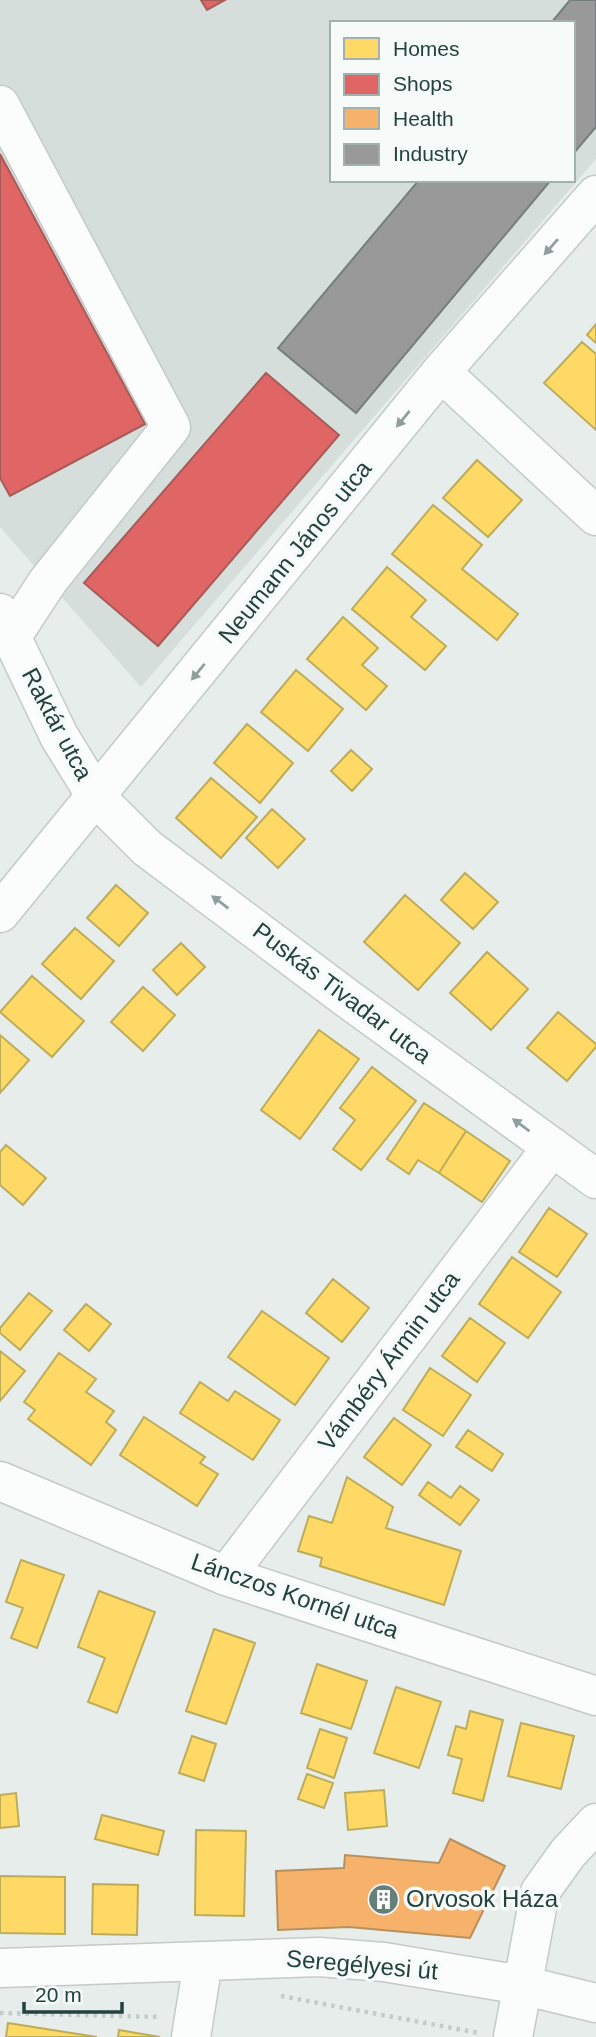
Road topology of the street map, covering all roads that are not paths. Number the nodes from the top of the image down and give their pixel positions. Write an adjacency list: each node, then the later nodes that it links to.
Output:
1 (0, 104): 5 (street)
2 (596, 195): 3 (street, Neumann János utca, one-way to 3)
3 (441, 372): 4 (street); 6 (street, Neumann János utca, one-way to 6)
4 (596, 516)
5 (6, 624): 6 (street, Raktár utca)
6 (97, 798): 7 (street, Neumann János utca); 8 (street, Puskás Tivadar utca, one-way to 6)
7 (0, 913)
8 (552, 1147): 9 (street, Puskás Tivadar utca); 11 (street, Vámbéry Ármin utca)
9 (596, 1179)
10 (0, 1480): 11 (street, Lánczos Kornél utca)
11 (226, 1576): 12 (street, Lánczos Kornél utca)
12 (596, 1696)
13 (596, 1823): 16 (street)
14 (203, 1962): 15 (street, Seregélyesi út); 16 (street, Seregélyesi út); 18 (street)
15 (0, 1968)
16 (522, 1985): 17 (street, Seregélyesi út); 19 (street)
17 (596, 2003)
18 (192, 2027)
19 (501, 2036)

